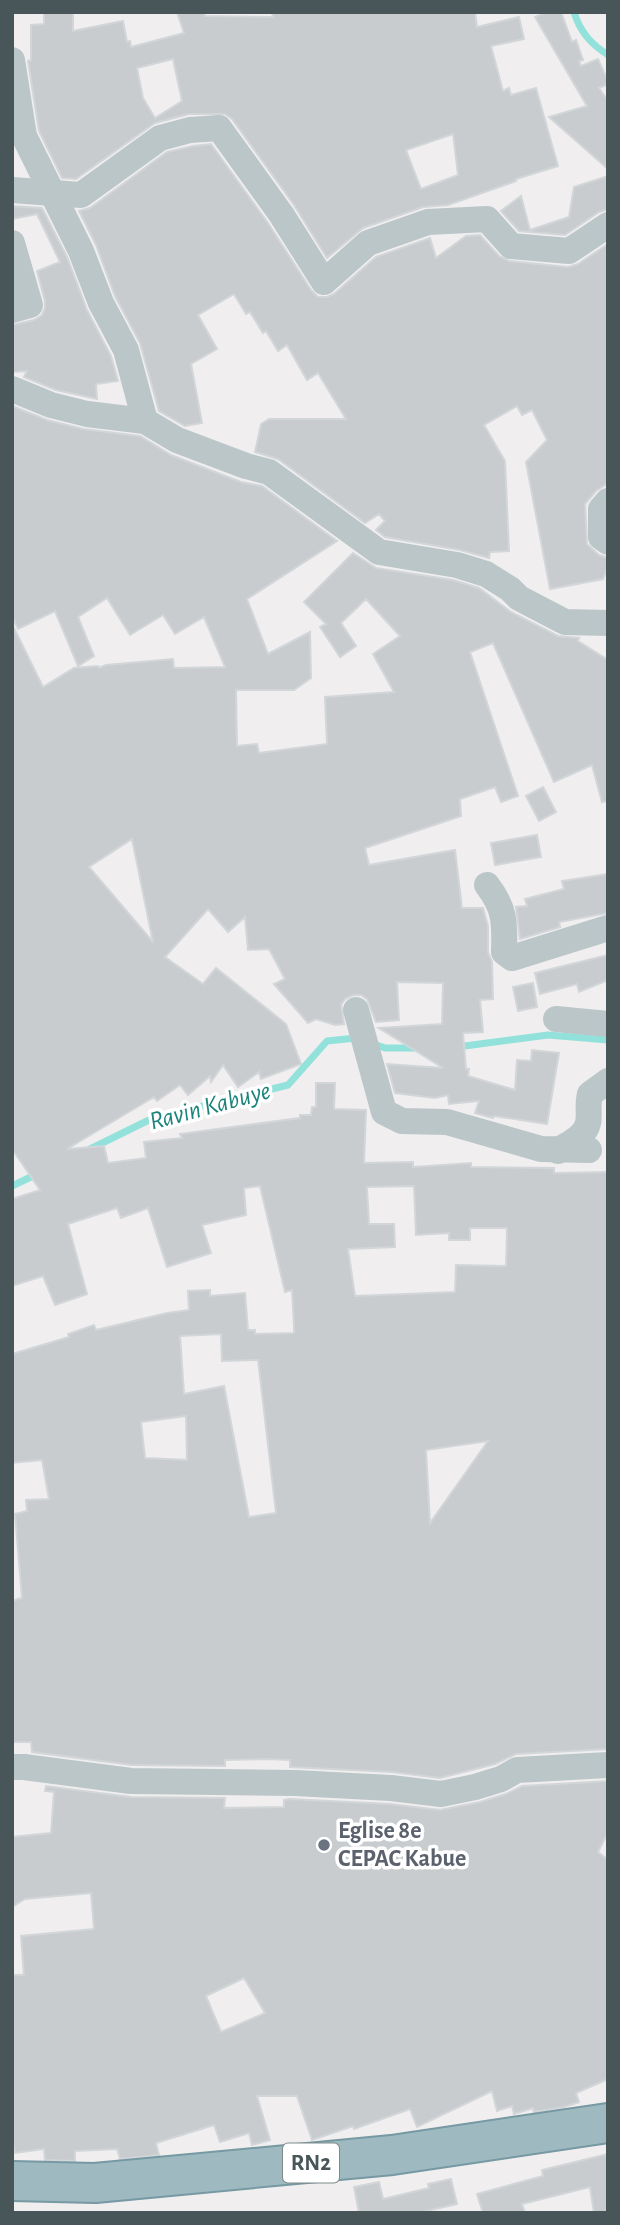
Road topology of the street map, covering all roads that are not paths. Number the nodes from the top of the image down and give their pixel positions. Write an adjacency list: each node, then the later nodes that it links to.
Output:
1 (12, 60): 3 (street)
2 (12, 190): 3 (street)
3 (51, 193): 4 (street); 8 (street)
4 (608, 225)
5 (12, 243): 6 (street)
6 (12, 310)
7 (12, 389): 8 (street)
8 (145, 421): 11 (street)
9 (608, 501): 10 (street)
10 (608, 542)
11 (608, 623)
12 (487, 885): 13 (street)
13 (608, 928)
14 (356, 1010): 19 (street)
15 (556, 1019): 16 (street)
16 (608, 1024)
17 (608, 1081): 19 (street)
18 (589, 1150): 19 (street)
19 (558, 1151)
20 (608, 1765): 21 (street)
21 (12, 1767)
22 (608, 2123): 23 (highway, RN2)
23 (12, 2181)

